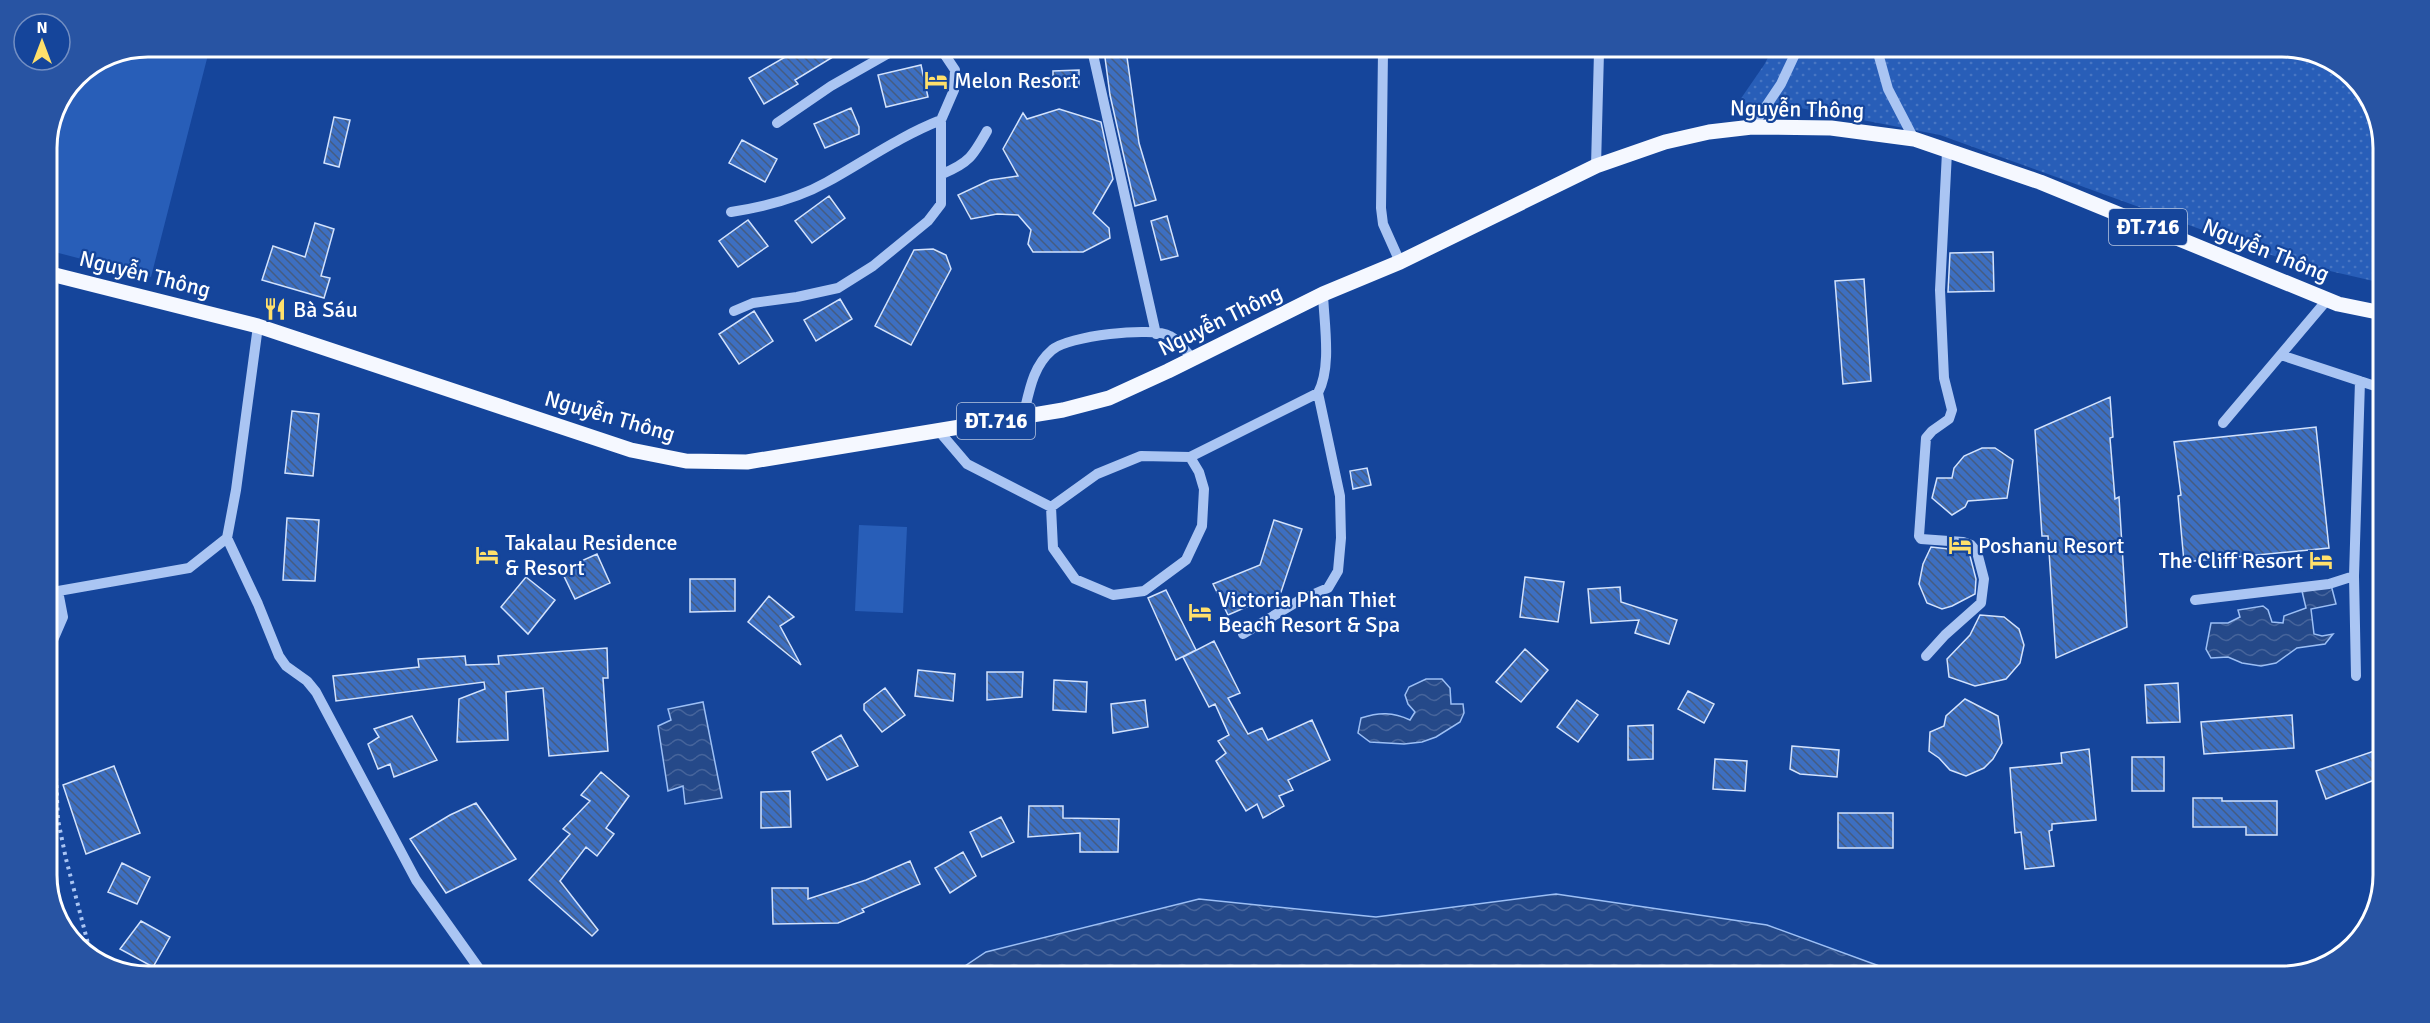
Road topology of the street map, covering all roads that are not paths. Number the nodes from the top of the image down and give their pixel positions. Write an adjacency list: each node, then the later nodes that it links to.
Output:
1 (882, 57): 9 (street)
2 (947, 57): 8 (street)
3 (1094, 57): 24 (street)
4 (1383, 57): 17 (street)
5 (1599, 57): 14 (street)
6 (1794, 57): 10 (street)
7 (1879, 57): 12 (street)
8 (940, 120): 15 (street); 16 (street)
9 (777, 123)
10 (1752, 126): 12 (main road, Nguyễn Thông / ĐT.716); 14 (main road, Nguyễn Thông / ĐT.716)
11 (987, 131): 15 (street)
12 (1914, 140): 13 (main road, Nguyễn Thông / ĐT.716)
13 (1947, 152): 20 (main road, Nguyễn Thông / ĐT.716); 42 (street)
14 (1596, 166): 17 (main road, Nguyễn Thông / ĐT.716)
15 (942, 174): 21 (street)
16 (731, 212)
17 (1400, 262): 19 (main road, Nguyễn Thông / ĐT.716)
18 (57, 276): 23 (main road, Nguyễn Thông / ĐT.716)
19 (1323, 294): 26 (main road, Nguyễn Thông / ĐT.716); 29 (street)
20 (2327, 300): 22 (main road, Nguyễn Thông / ĐT.716); 25 (street)
21 (734, 311)
22 (2373, 311)
23 (258, 326): 32 (main road, Nguyễn Thông / ĐT.716); 35 (street)
24 (1156, 334): 26 (street); 30 (street)
25 (2280, 355): 27 (street); 31 (street)
26 (1193, 359): 30 (main road, Nguyễn Thông / ĐT.716)
27 (2360, 381): 28 (street); 36 (street)
28 (2373, 385)
29 (1318, 393): 33 (street); 41 (street)
30 (1023, 417): 32 (main road, Nguyễn Thông / ĐT.716)
31 (2223, 423)
32 (938, 430): 34 (street)
33 (1190, 458): 34 (street); 34 (street)
34 (1051, 507)
35 (227, 538): 37 (street); 44 (street)
36 (2354, 576): 38 (street); 43 (street)
37 (57, 591)
38 (2195, 600)
39 (57, 603): 40 (street)
40 (57, 631)
41 (1243, 634)
42 (1926, 656)
43 (2356, 676)
44 (477, 966)

